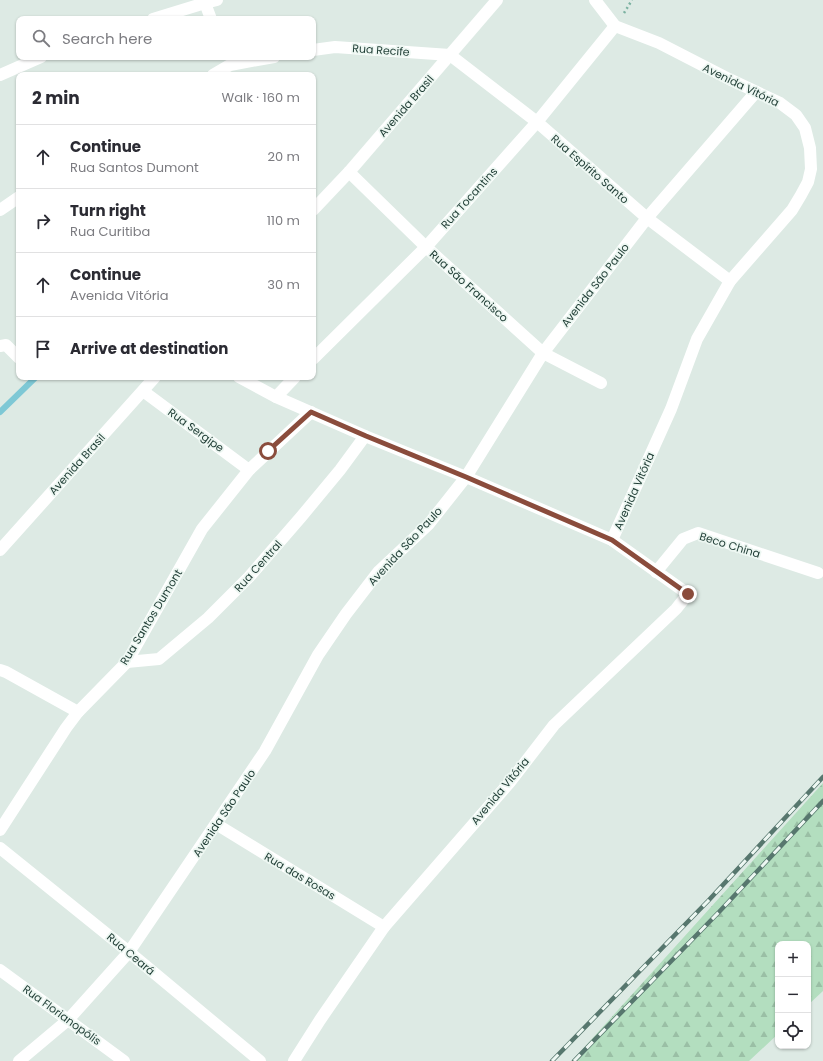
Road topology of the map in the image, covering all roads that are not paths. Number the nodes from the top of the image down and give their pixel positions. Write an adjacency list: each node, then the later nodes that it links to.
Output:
1 (217, 0): 4 (street)
2 (497, 0): 9 (street, Avenida Brasil)
3 (595, 0): 7 (street)
4 (205, 3): 5 (street); 6 (street)
5 (163, 16)
6 (210, 16)
7 (615, 26): 15 (street, Avenida Vitória); 16 (street, Rua Tocantins)
8 (316, 50): 9 (street, Rua Recife)
9 (450, 55): 16 (street, Rua Espírito Santo); 17 (street, Avenida Brasil)
10 (34, 60): 14 (street)
11 (259, 60): 12 (street)
12 (230, 66): 13 (street)
13 (219, 72)
14 (0, 75)
15 (756, 92): 21 (street, Avenida São Paulo); 23 (street, Avenida Vitória)
16 (537, 122): 21 (street, Rua Espírito Santo); 22 (street, Rua Tocantins)
17 (349, 172): 19 (street, Avenida Brasil); 22 (street, Rua São Francisco)
18 (16, 200): 20 (street)
19 (316, 207)
20 (0, 210)
21 (647, 218): 23 (street, Rua Espírito Santo); 25 (street, Avenida São Paulo)
22 (426, 247): 25 (street, Rua São Francisco); 27 (street, Rua Tocantins)
23 (730, 281): 38 (street, Avenida Vitória)
24 (0, 346): 26 (street)
25 (543, 353): 31 (street, Rua São Francisco); 37 (street, Avenida São Paulo)
26 (16, 355)
27 (316, 356)
28 (152, 380): 32 (street, Avenida Brasil)
29 (245, 380): 33 (street)
30 (292, 380): 33 (street)
31 (601, 383)
32 (143, 391): 36 (street, Rua Sergipe); 39 (street, Avenida Brasil)
33 (276, 396): 34 (street)
34 (311, 412): 35 (street); 36 (street, Rua Santos Dumont)
35 (366, 436): 37 (street); 42 (street, Rua Central)
36 (249, 470): 42 (street, Rua Santos Dumont)
37 (466, 477): 38 (street); 45 (street, Avenida São Paulo)
38 (612, 540): 40 (street, Avenida Vitória)
39 (0, 550)
40 (656, 572): 41 (street, Beco China); 48 (street, Avenida Vitória)
41 (818, 573)
42 (127, 662): 44 (street, Rua Santos Dumont)
43 (0, 670): 44 (street)
44 (78, 712): 46 (street, Rua Santos Dumont)
45 (216, 824): 48 (street, Rua das Rosas); 49 (street, Avenida São Paulo)
46 (0, 830)
47 (0, 848): 49 (street, Rua Ceará)
48 (384, 927): 55 (street, Avenida Vitória)
49 (129, 952): 51 (street, Avenida São Paulo); 54 (street, Rua Ceará)
50 (0, 970): 51 (street, Rua Florianopólis)
51 (68, 1020): 52 (street, Avenida São Paulo); 53 (street, Rua Florianopólis)
52 (19, 1061)
53 (124, 1061)
54 (260, 1061)
55 (294, 1061)

